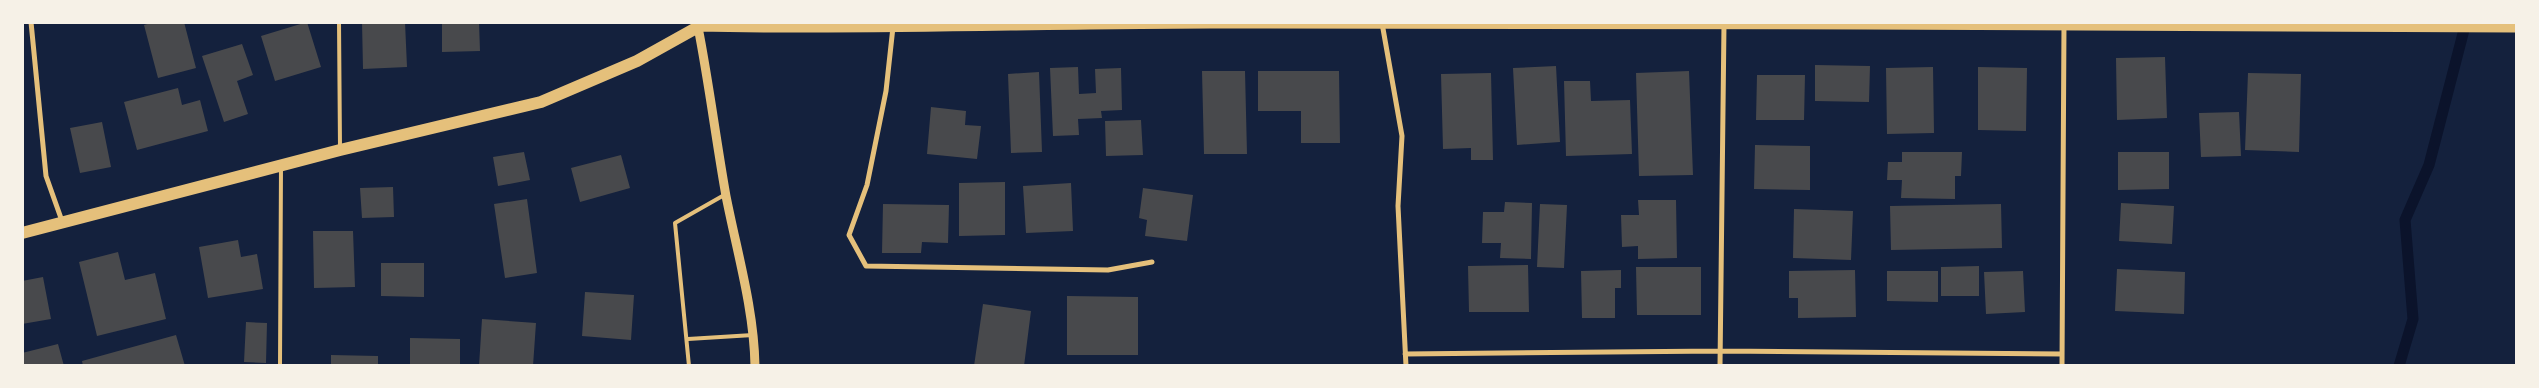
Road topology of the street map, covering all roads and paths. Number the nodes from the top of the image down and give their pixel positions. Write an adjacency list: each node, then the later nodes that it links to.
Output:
1 (31, 22): 13 (street)
2 (339, 22): 10 (lane)
3 (1043, 23): 4 (street); 8 (street)
4 (1382, 23): 5 (street); 19 (street)
5 (1724, 24): 6 (street); 18 (street)
6 (2064, 24): 9 (street); 20 (street)
7 (698, 25): 8 (street); 10 (main road); 12 (street)
8 (894, 27): 15 (street)
9 (2516, 28)
10 (340, 150): 11 (main road)
11 (281, 165): 13 (main road); 21 (lane)
12 (726, 194): 16 (street); 17 (lane)
13 (63, 222): 14 (main road)
14 (22, 233)
15 (1152, 262)
16 (754, 335): 17 (lane); 23 (street)
17 (688, 339): 22 (lane)
18 (1720, 351): 19 (street); 20 (street); 25 (street)
19 (1405, 354): 24 (street)
20 (2062, 354): 26 (street)
21 (280, 366)
22 (689, 366)
23 (755, 366)
24 (1406, 366)
25 (1720, 366)
26 (2062, 366)

